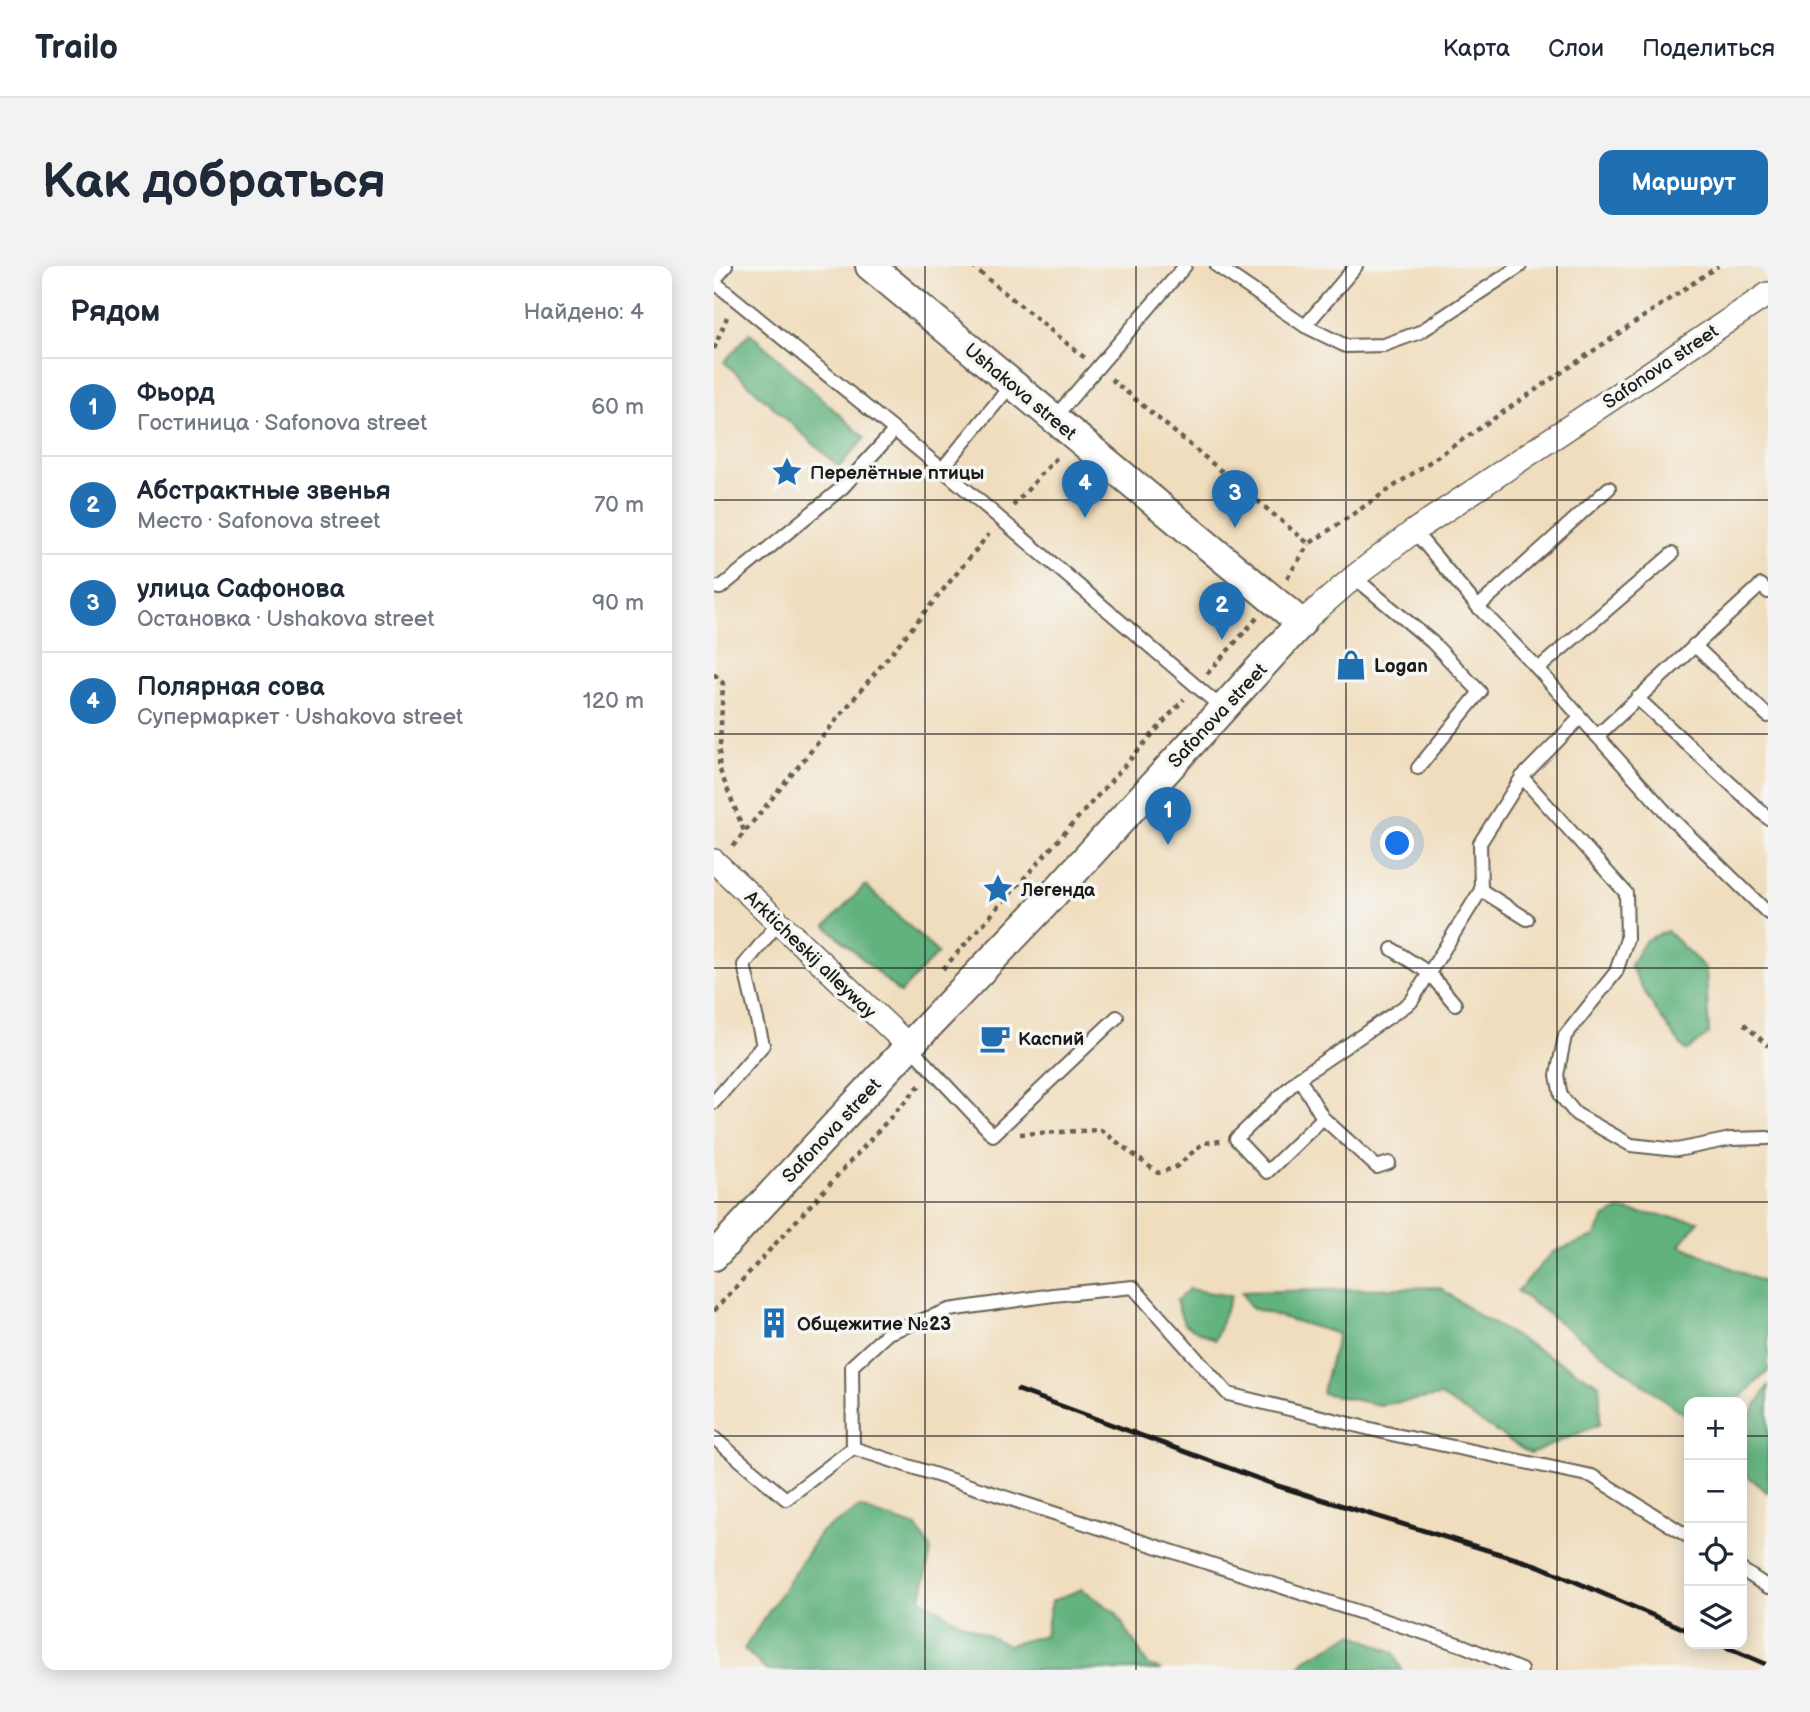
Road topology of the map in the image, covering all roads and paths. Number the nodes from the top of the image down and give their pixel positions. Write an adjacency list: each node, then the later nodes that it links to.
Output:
1 (726, 266): 9 (lane)
2 (870, 266): 15 (street, Ushakova street)
3 (972, 266): 14 (path)
4 (1185, 266): 14 (lane)
5 (1217, 266): 12 (lane)
6 (1356, 266): 12 (lane)
7 (1520, 266): 12 (lane)
8 (1718, 266): 23 (path)
9 (714, 281): 11 (lane)
10 (1768, 293): 22 (street, Safonova street)
11 (734, 300): 13 (path); 17 (lane)
12 (1305, 326)
13 (714, 349)
14 (1098, 368): 16 (lane); 23 (path)
15 (1012, 384): 16 (street, Ushakova street); 19 (lane)
16 (1054, 418): 18 (street, Ushakova street)
17 (894, 431): 19 (lane); 26 (lane)
18 (1076, 436): 21 (path); 28 (street, Ushakova street)
19 (942, 469): 21 (lane)
20 (1609, 488): 29 (lane)
21 (1001, 520): 34 (lane); 43 (path)
22 (1414, 531): 25 (street, Safonova street); 29 (lane)
23 (1309, 544): 28 (path)
24 (1672, 554): 32 (lane)
25 (1354, 577): 30 (street, Safonova street); 40 (lane)
26 (714, 587)
27 (1768, 592): 31 (lane)
28 (1273, 599): 30 (street, Ushakova street); 34 (path)
29 (1478, 607): 32 (lane)
30 (1301, 623): 36 (street, Safonova street)
31 (1694, 645): 35 (lane); 37 (lane)
32 (1538, 669): 38 (lane)
33 (714, 674): 43 (path)
34 (1197, 685): 36 (lane); 50 (path)
35 (1637, 698): 39 (lane); 42 (lane)
36 (1222, 708): 55 (street, Safonova street)
37 (1768, 716)
38 (1580, 718): 39 (lane); 41 (lane)
39 (1597, 736): 46 (lane)
40 (1418, 768)
41 (1522, 777): 45 (lane); 62 (lane)
42 (1768, 818)
43 (744, 831): 44 (path)
44 (716, 864): 48 (street, Arkticheskij alleyway)
45 (1481, 890): 47 (lane); 51 (lane)
46 (1768, 913)
47 (1527, 919)
48 (779, 922): 55 (street, Arkticheskij alleyway); 59 (lane)
49 (1392, 949): 51 (lane)
50 (940, 972)
51 (1429, 973): 52 (lane); 58 (lane)
52 (1455, 1003)
53 (1118, 1017): 61 (lane)
54 (1744, 1024): 56 (path)
55 (909, 1046): 57 (lane); 65 (street, Safonova street)
56 (1768, 1046)
57 (933, 1072): 61 (lane); 66 (path)
58 (1299, 1078): 60 (lane); 63 (lane)
59 (714, 1102)
60 (1323, 1118): 63 (lane); 64 (lane)
61 (992, 1135): 63 (path)
62 (1768, 1138)
63 (1236, 1139)
64 (1389, 1163)
65 (714, 1256)
66 (714, 1311)
67 (714, 1437): 68 (lane)
68 (853, 1448): 69 (lane); 72 (lane)
69 (1684, 1534)
70 (1747, 1573): 71 (lane)
71 (1768, 1587)
72 (1521, 1670)

